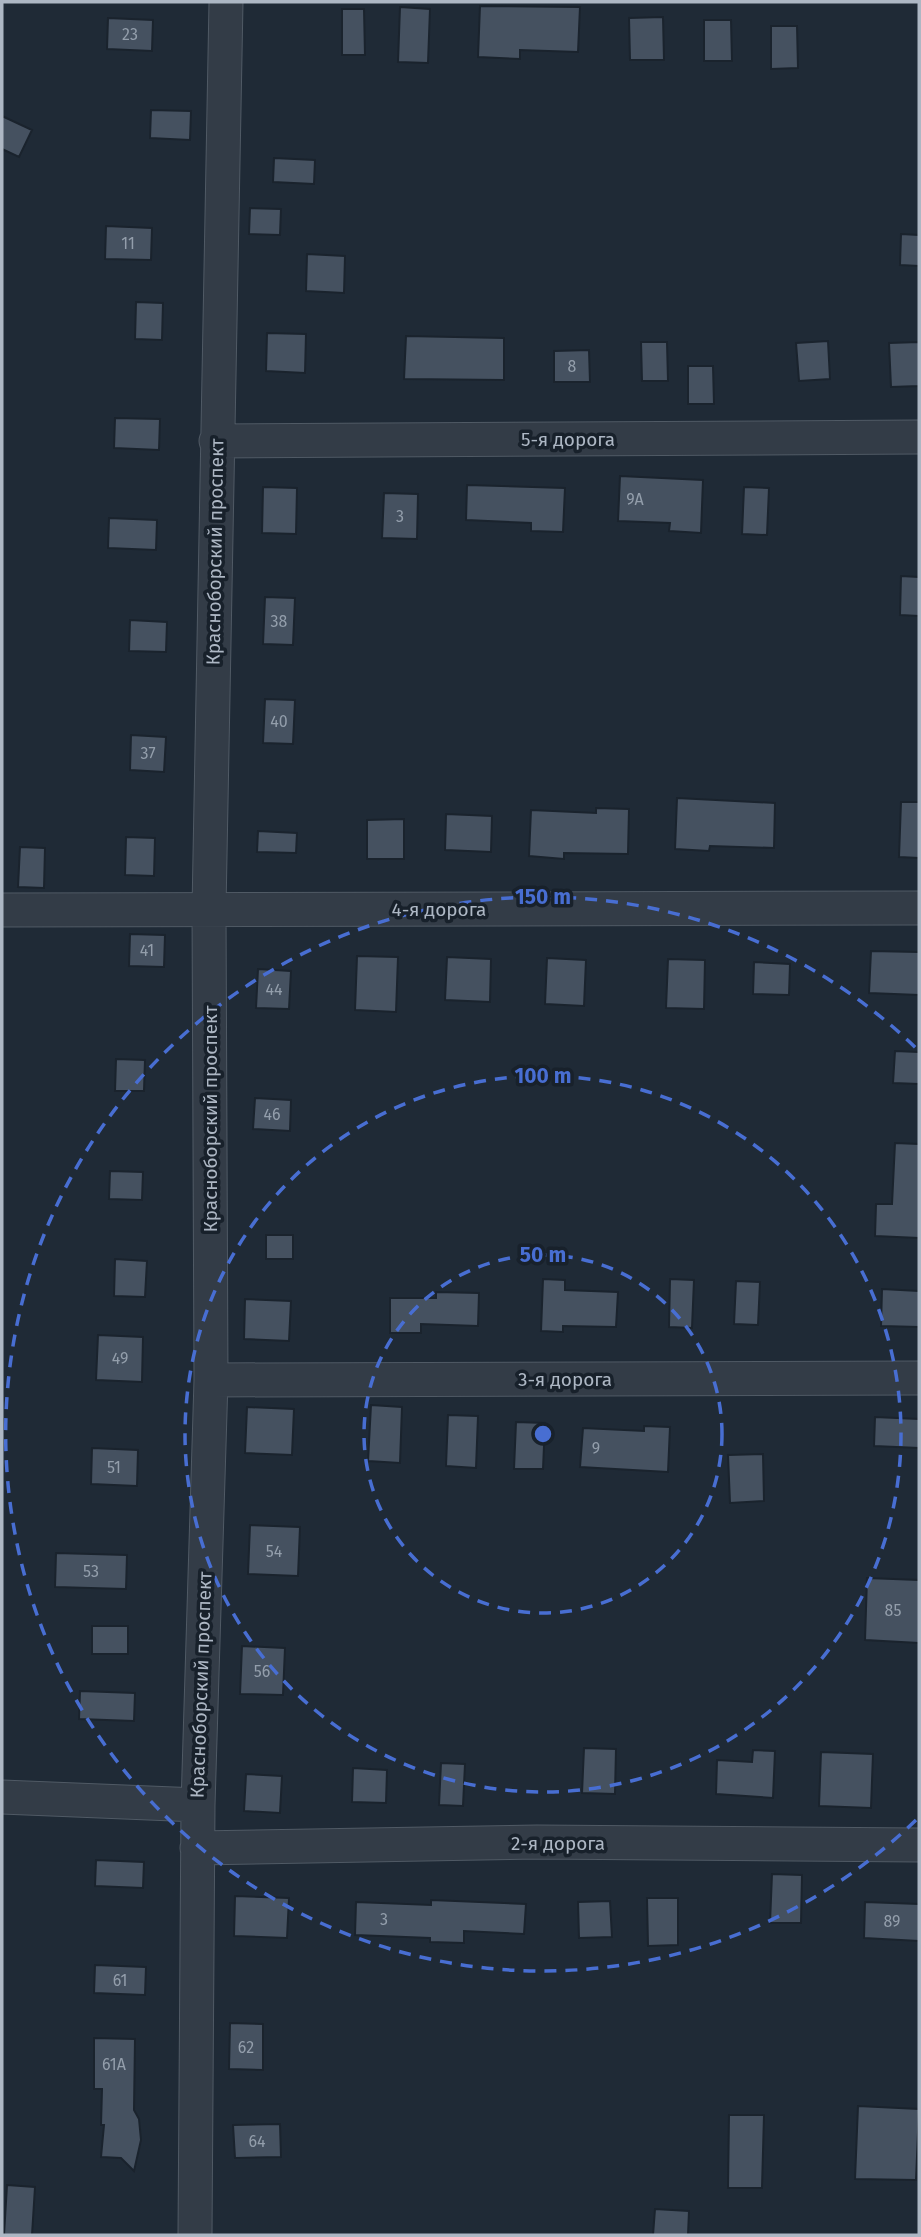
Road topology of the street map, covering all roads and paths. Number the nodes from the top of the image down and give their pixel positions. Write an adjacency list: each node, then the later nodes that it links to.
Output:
1 (226, 2): 3 (street, Красноборский проспект)
2 (919, 437): 3 (street, 5-я дорога)
3 (216, 441): 5 (street, Красноборский проспект)
4 (919, 908): 5 (street, 4-я дорога)
5 (209, 909): 6 (street, 4-я дорога); 8 (street, Красноборский проспект)
6 (2, 910)
7 (919, 1378): 8 (street, 3-я дорога)
8 (211, 1380): 10 (street, Красноборский проспект)
9 (2, 1797): 10 (street)
10 (198, 1805): 12 (street, Красноборский проспект)
11 (919, 1845): 12 (street, 2-я дорога)
12 (197, 1848): 13 (street, Красноборский проспект)
13 (195, 2235)

